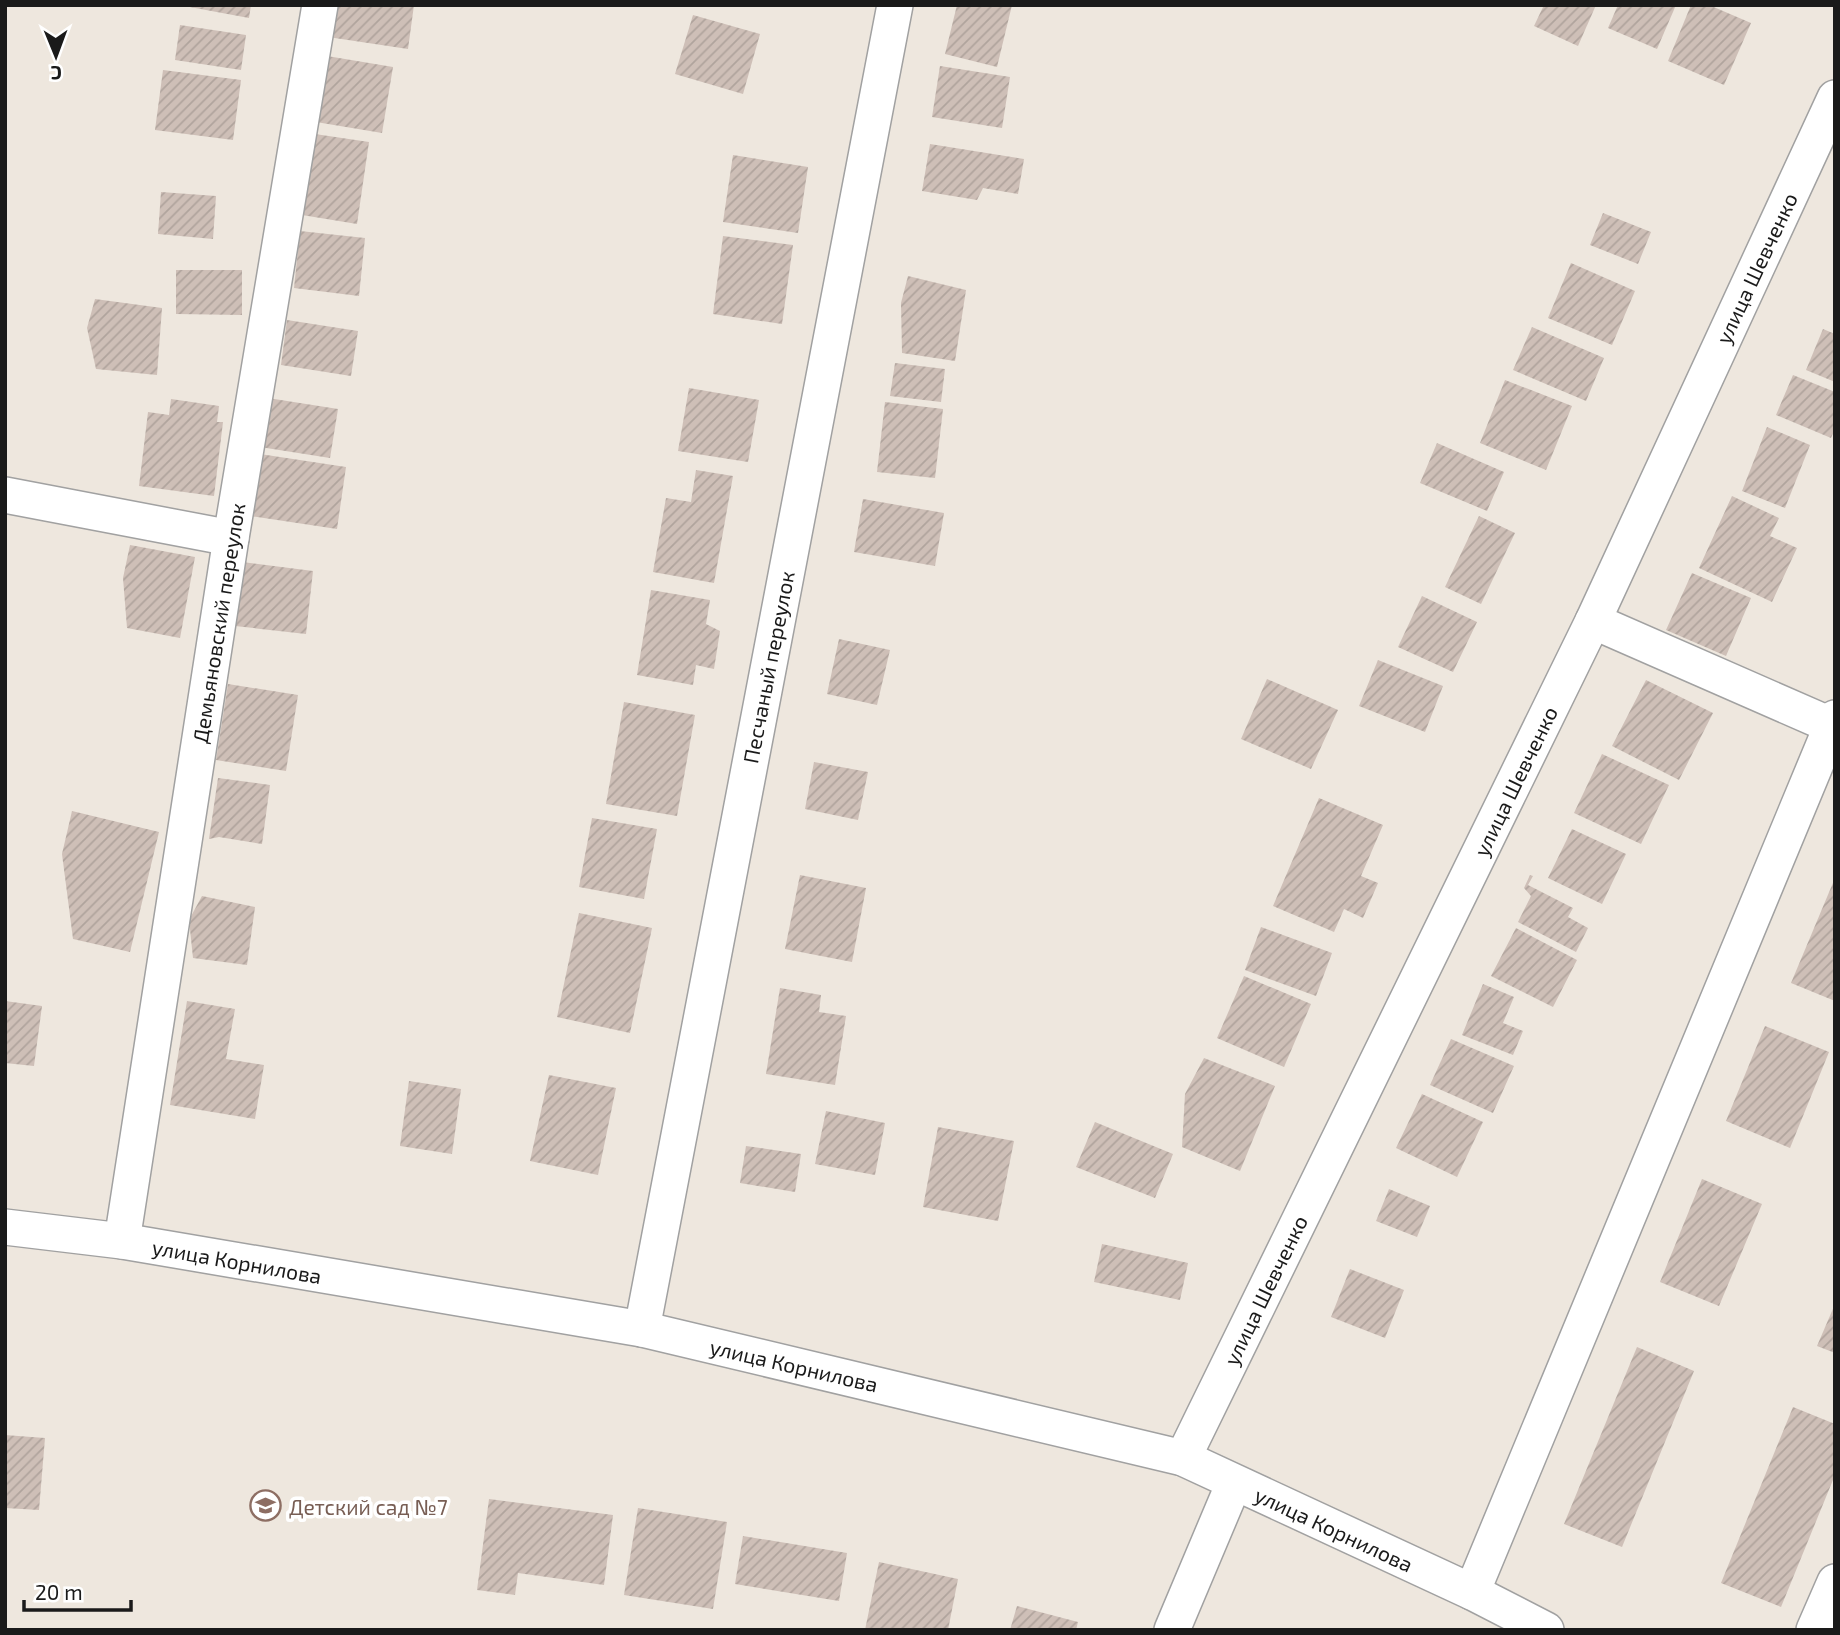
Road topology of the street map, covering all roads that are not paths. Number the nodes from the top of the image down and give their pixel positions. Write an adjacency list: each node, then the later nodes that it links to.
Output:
1 (320, 5): 5 (street, Демьяновский переулок)
2 (895, 5): 10 (street, Песчаный переулок)
3 (1835, 98): 6 (street, улица Шевченко)
4 (5, 495): 5 (street)
5 (231, 538): 9 (street, Демьяновский переулок)
6 (1593, 621): 7 (street); 11 (street, улица Шевченко)
7 (1833, 723): 14 (street)
8 (5, 1227): 9 (street, улица Корнилова)
9 (122, 1241): 10 (street, улица Корнилова)
10 (642, 1329): 11 (street, улица Корнилова)
11 (1183, 1458): 12 (street, улица Корнилова)
12 (1234, 1483): 14 (street, улица Корнилова); 15 (street)
13 (1835, 1582): 17 (street)
14 (1472, 1592): 16 (street, улица Корнилова)
15 (1172, 1630)
16 (1546, 1630)
17 (1814, 1630)

